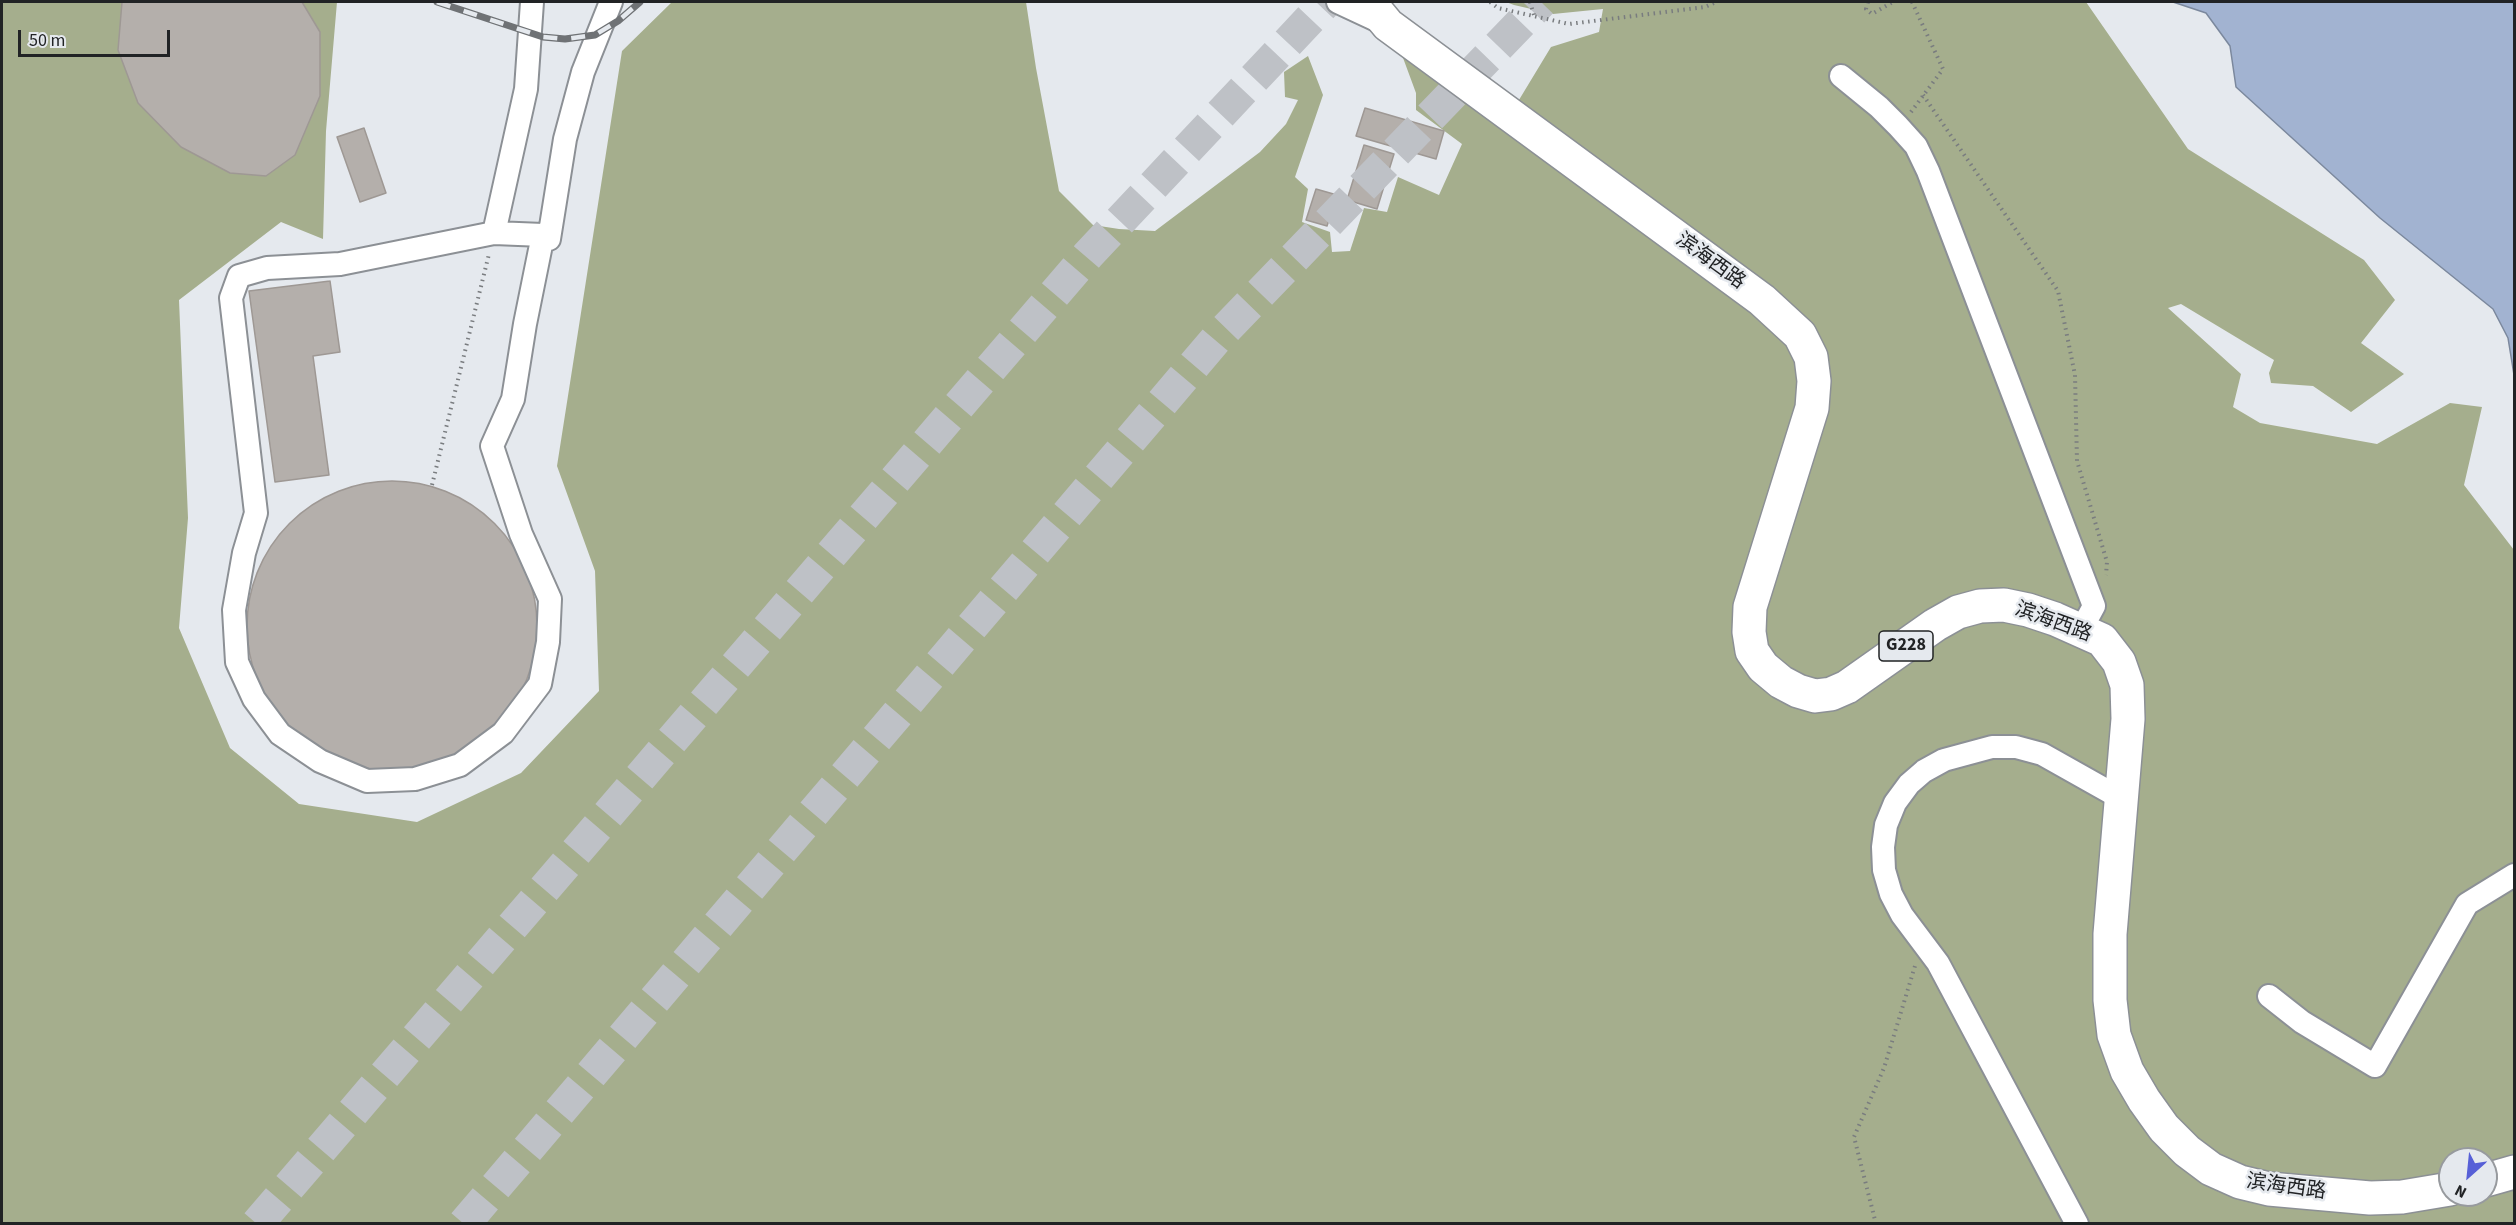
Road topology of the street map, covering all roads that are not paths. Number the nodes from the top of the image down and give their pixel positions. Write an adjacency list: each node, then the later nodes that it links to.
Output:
1 (532, 2): 6 (street)
2 (611, 2): 7 (street)
3 (1338, 2): 4 (street)
4 (1380, 9): 8 (highway, 滨海西路 / G228)
5 (1841, 76): 8 (street)
6 (494, 233): 6 (street)
7 (549, 239)
8 (2088, 618): 9 (highway, 滨海西路 / G228)
9 (2122, 799): 14 (highway, 滨海西路 / G228); 15 (street)
10 (2514, 874): 11 (street)
11 (2269, 996)
12 (2514, 1172): 13 (highway)
13 (2498, 1177)
14 (2438, 1192)
15 (2077, 1224)

